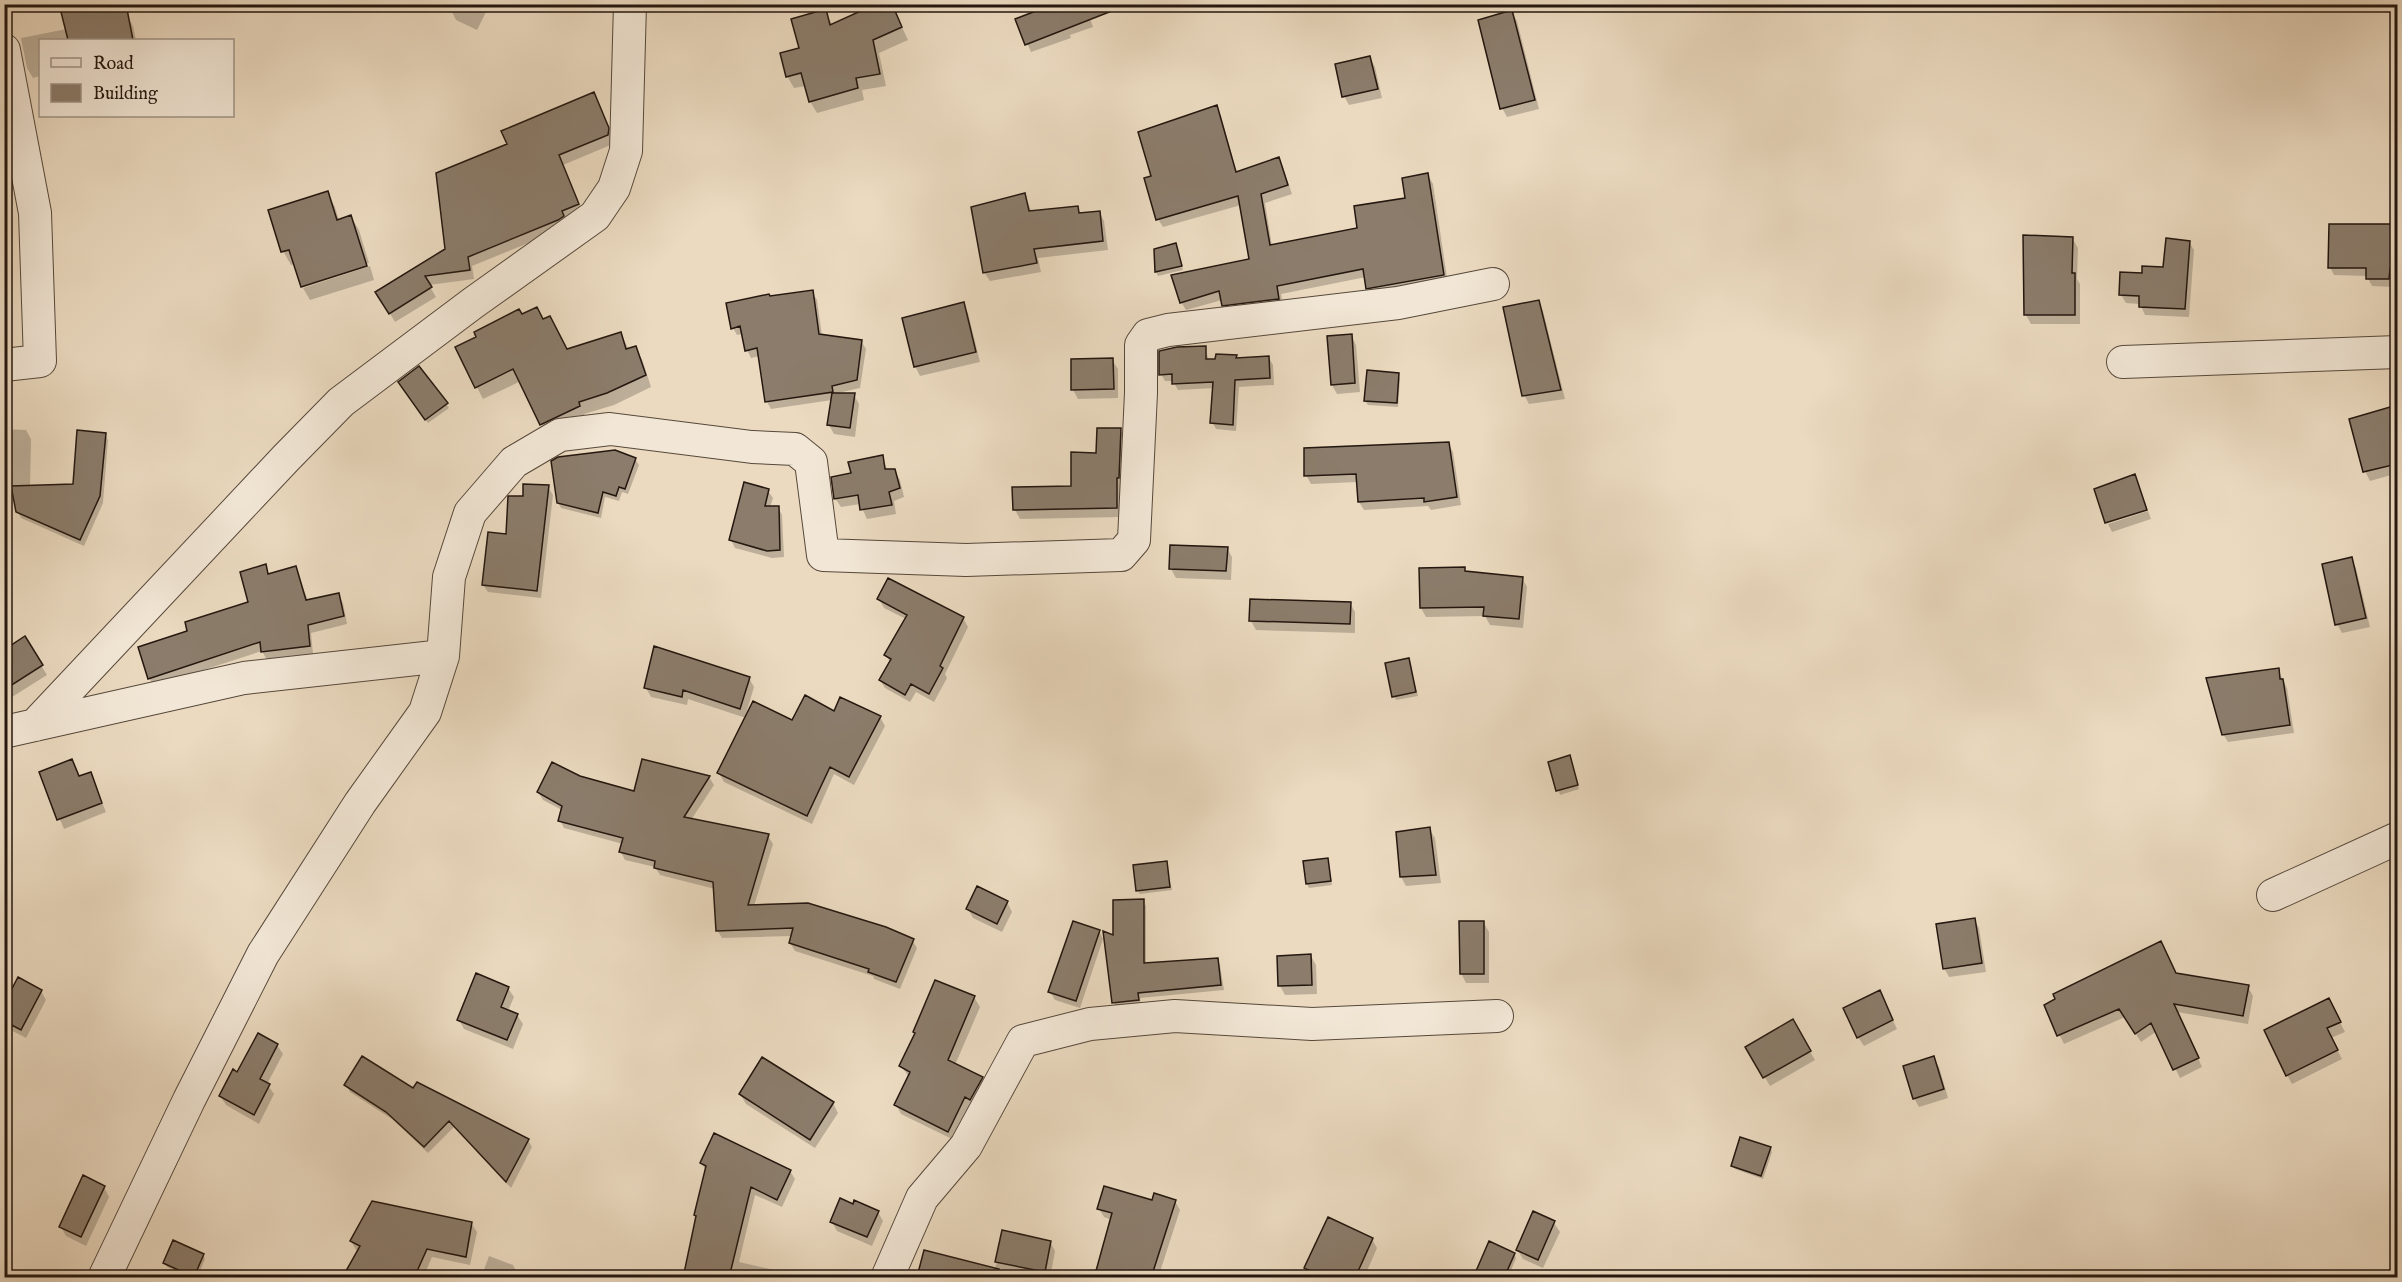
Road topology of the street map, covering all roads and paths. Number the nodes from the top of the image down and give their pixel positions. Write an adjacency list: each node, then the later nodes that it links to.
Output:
1 (630, 4): 8 (street)
2 (4, 50): 6 (street)
3 (1493, 284): 7 (street)
4 (2397, 352): 5 (street)
5 (2123, 362)
6 (4, 365)
7 (443, 656): 8 (street); 13 (street)
8 (35, 725): 9 (street)
9 (4, 732)
10 (2397, 838): 11 (street)
11 (2273, 895)
12 (1497, 1016): 14 (street)
13 (104, 1278)
14 (887, 1278)

